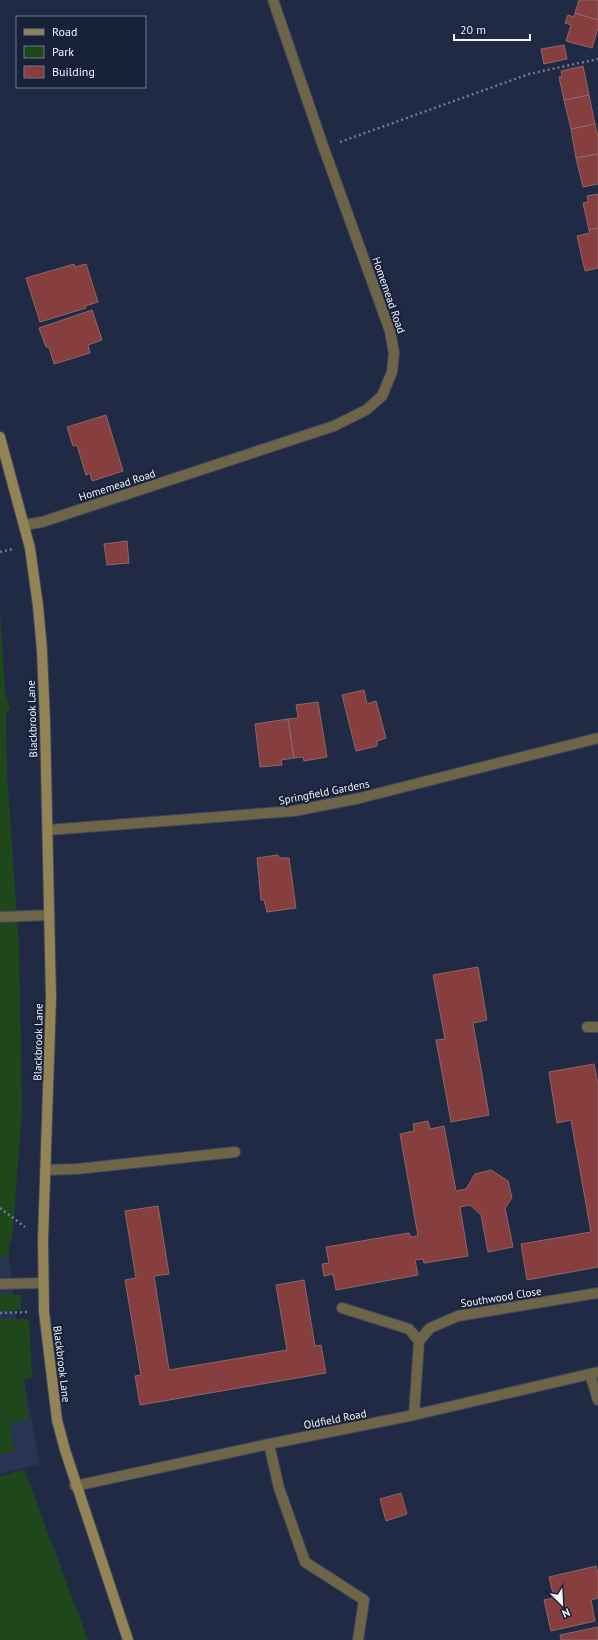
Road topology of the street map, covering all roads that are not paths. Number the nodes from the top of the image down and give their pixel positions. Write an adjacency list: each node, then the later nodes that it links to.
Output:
1 (273, 0): 3 (street, Homemead Road)
2 (0, 437): 3 (street, Blackbrook Lane)
3 (24, 525): 5 (street, Blackbrook Lane)
4 (598, 738): 5 (street, Springfield Gardens)
5 (48, 830): 6 (street, Blackbrook Lane)
6 (49, 915): 7 (street); 11 (street, Blackbrook Lane)
7 (0, 917)
8 (598, 1026): 9 (street)
9 (587, 1027)
10 (235, 1152): 11 (street)
11 (45, 1170): 12 (street, Blackbrook Lane)
12 (43, 1283): 13 (street); 21 (street, Blackbrook Lane)
13 (0, 1284)
14 (598, 1293): 16 (street, Southwood Close)
15 (342, 1308): 16 (street)
16 (419, 1341): 19 (street)
17 (594, 1373): 18 (street); 19 (street, Oldfield Road)
18 (598, 1400)
19 (414, 1415): 20 (street, Oldfield Road)
20 (269, 1444): 21 (street, Oldfield Road); 23 (street)
21 (76, 1486): 22 (street, Blackbrook Lane)
22 (128, 1640)
23 (358, 1640)

